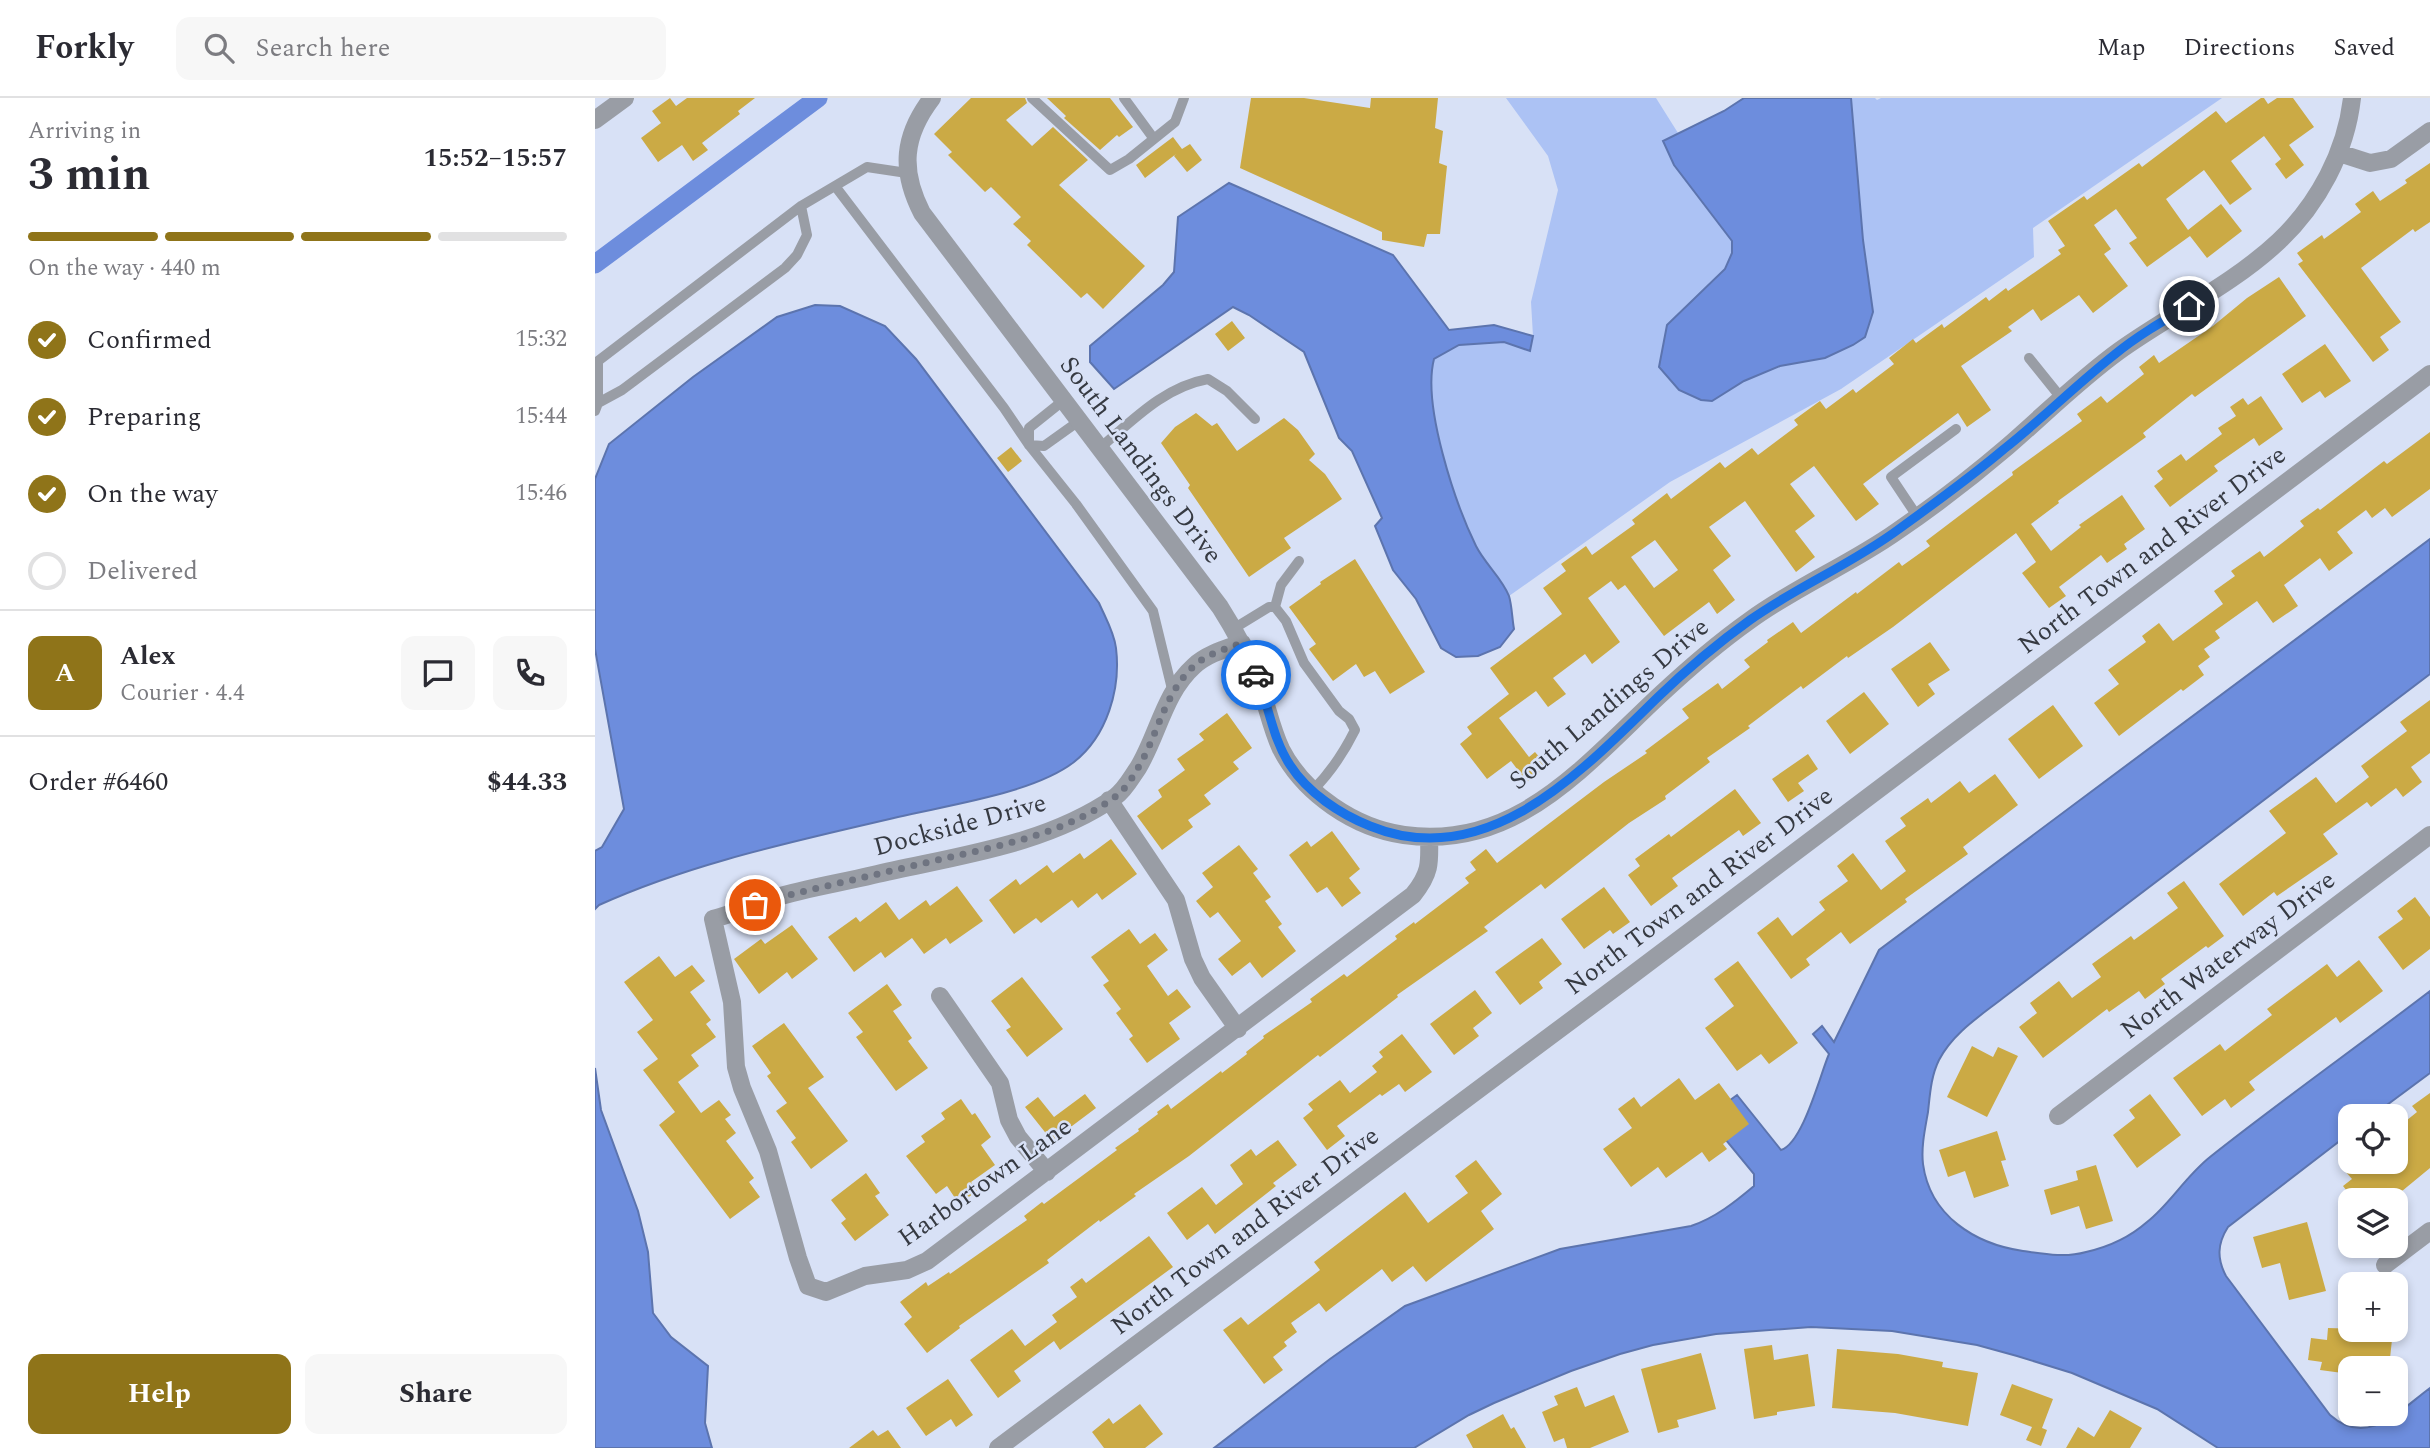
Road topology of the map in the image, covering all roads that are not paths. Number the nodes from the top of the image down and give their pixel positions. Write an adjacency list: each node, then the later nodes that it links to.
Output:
1 (625, 98): 7 (street)
2 (932, 98): 11 (street, South Landings Drive)
3 (1032, 98): 9 (lane)
4 (1124, 98): 9 (lane)
5 (1184, 98): 9 (lane)
6 (2352, 98): 10 (street, South Landings Drive)
7 (595, 120)
8 (2430, 131): 10 (street)
9 (1154, 139)
10 (2339, 153): 17 (street, South Landings Drive)
11 (907, 173): 12 (lane); 18 (street, South Landings Drive)
12 (835, 186): 13 (lane); 23 (lane)
13 (801, 206): 15 (lane); 19 (lane)
14 (2029, 358): 17 (lane)
15 (596, 363): 19 (lane)
16 (2430, 373): 41 (street, North Town and River Drive)
17 (2062, 399): 25 (street, South Landings Drive)
18 (1064, 400): 21 (street, South Landings Drive); 23 (lane)
19 (596, 407)
20 (1255, 419): 24 (lane)
21 (1079, 421): 23 (lane); 24 (street, South Landings Drive)
22 (1956, 429): 25 (lane)
23 (1029, 445): 29 (lane)
24 (1100, 448): 28 (street, South Landings Drive)
25 (1917, 516): 33 (street, South Landings Drive)
26 (1299, 561): 27 (lane)
27 (1275, 607): 28 (lane); 30 (lane)
28 (1238, 636): 29 (street, Dockside Drive); 30 (street, South Landings Drive)
29 (1173, 694): 31 (street, Dockside Drive)
30 (1313, 790): 33 (street, South Landings Drive)
31 (1109, 800): 34 (street, Dockside Drive); 36 (street)
32 (2430, 835): 37 (street, North Waterway Drive)
33 (1429, 837): 36 (street, Harbortown Lane)
34 (734, 913): 38 (street, Harbortown Lane)
35 (940, 996): 38 (street)
36 (1238, 1029): 38 (street, Harbortown Lane)
37 (2058, 1116)
38 (1047, 1172)
39 (2430, 1231): 40 (street)
40 (2385, 1265)
41 (998, 1448)

